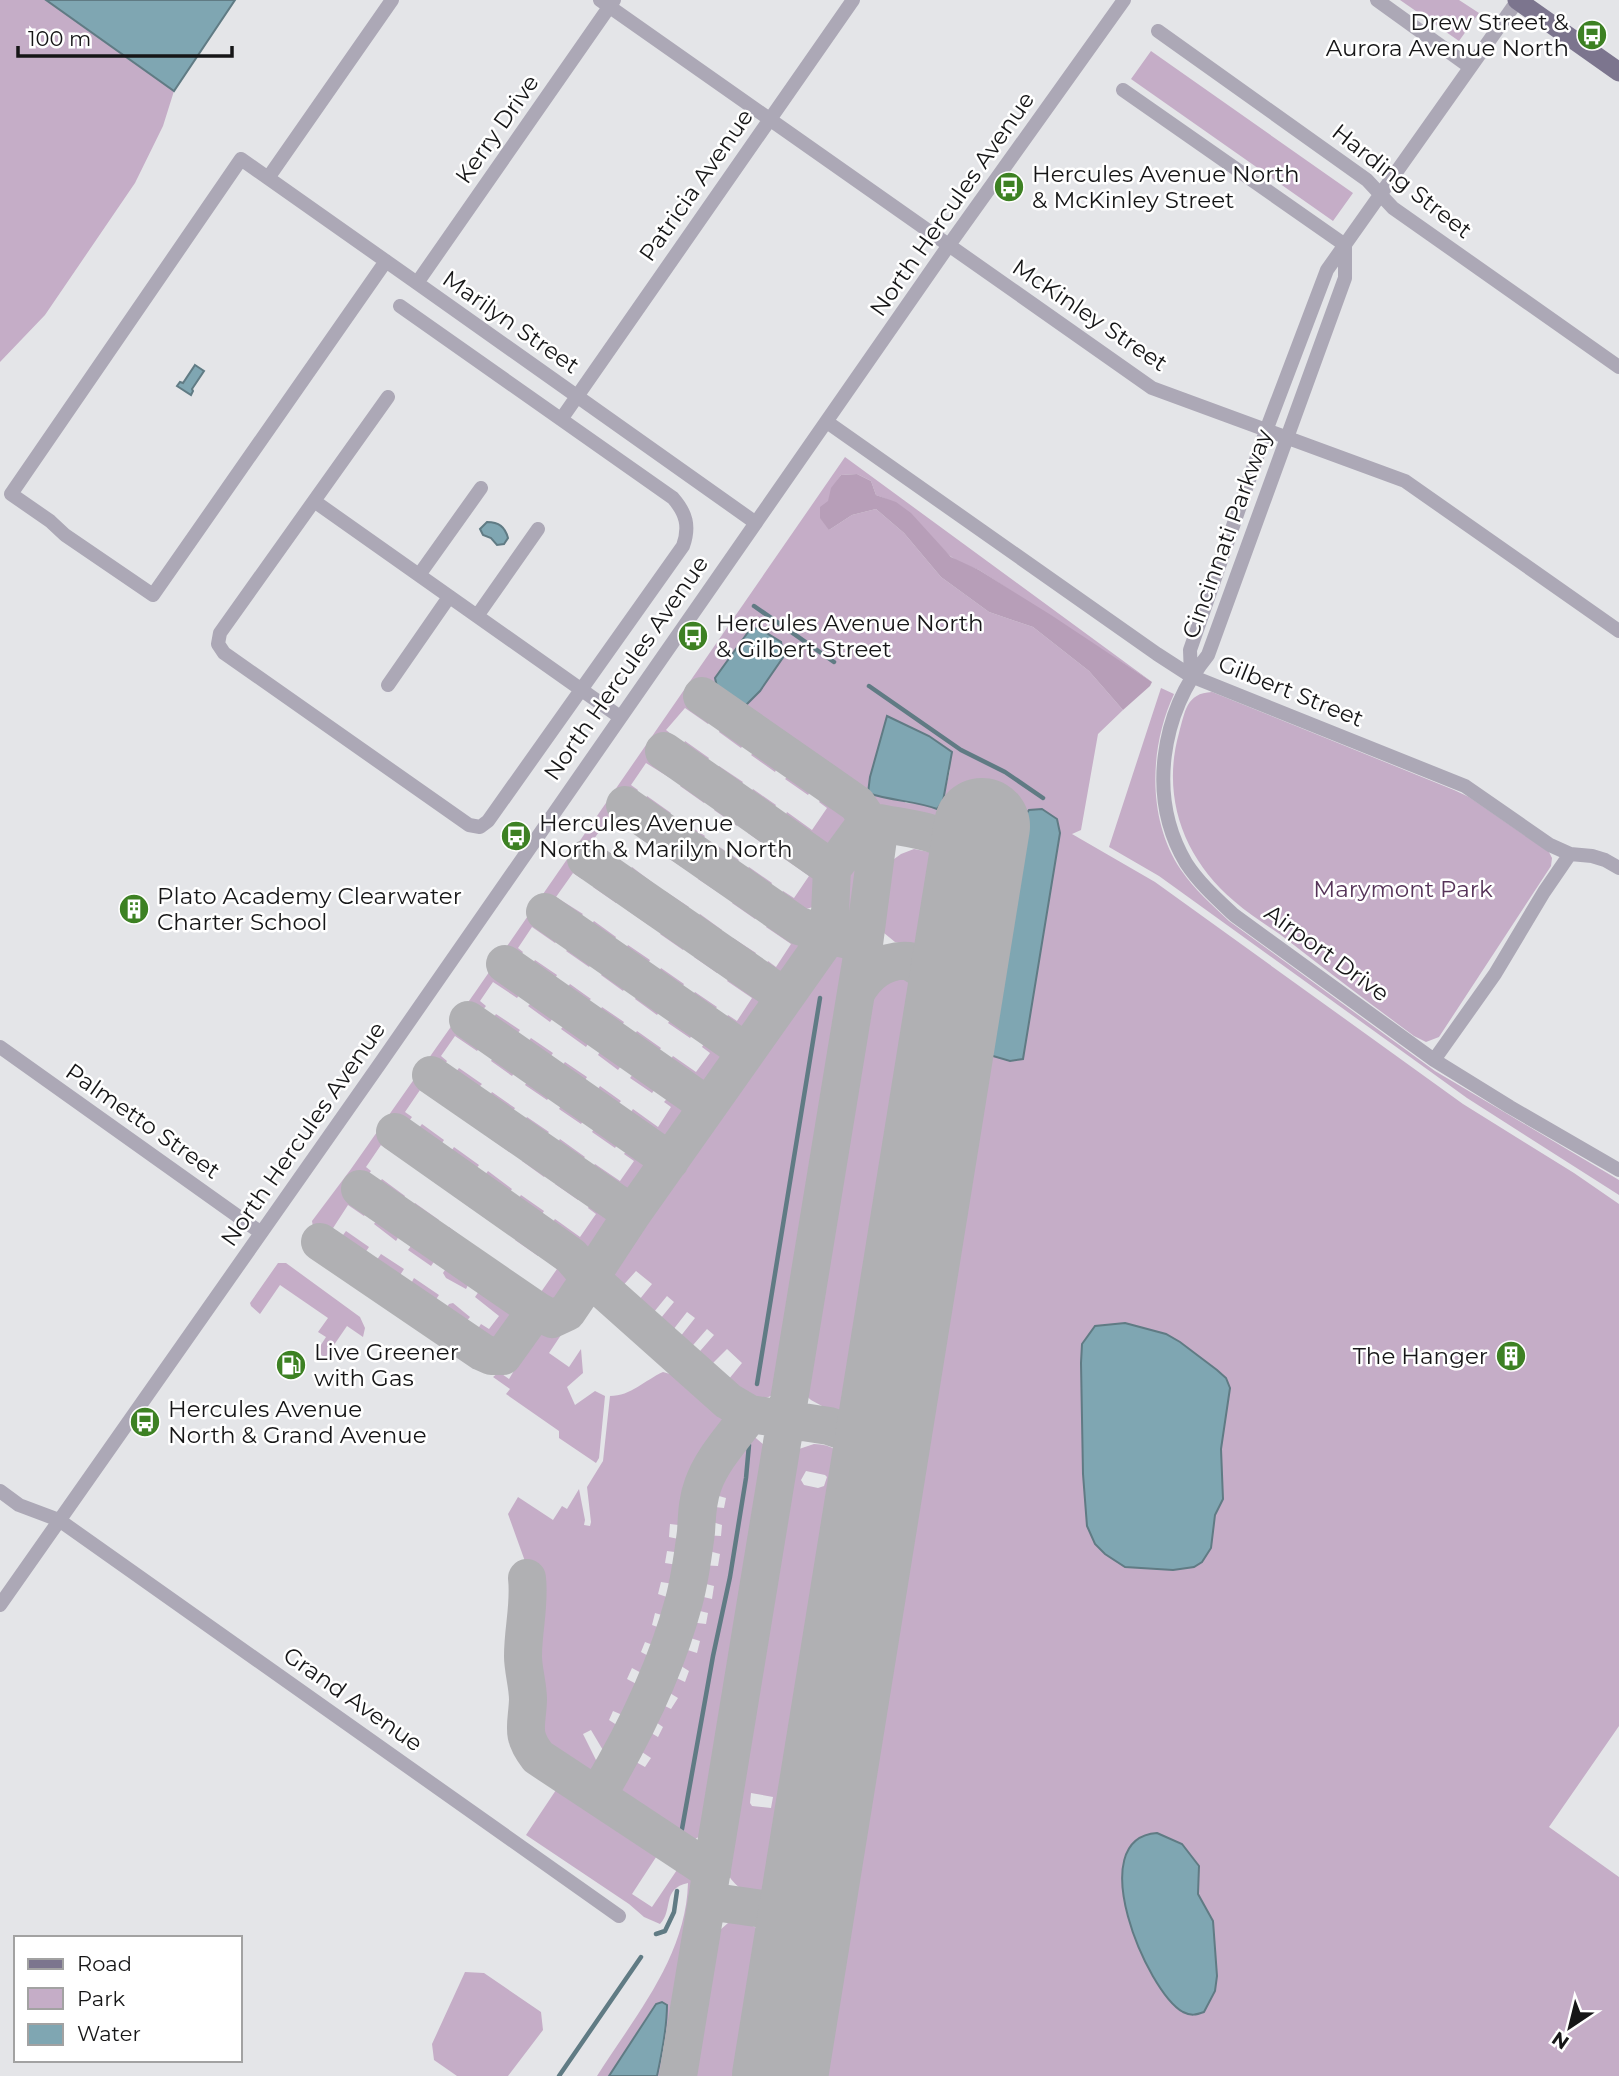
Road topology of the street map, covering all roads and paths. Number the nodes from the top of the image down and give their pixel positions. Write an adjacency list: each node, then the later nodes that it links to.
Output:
1 (392, 0): 12 (street)
2 (853, 0): 11 (street, Patricia Avenue)
3 (1377, 0): 8 (street)
4 (1517, 0): 8 (street, Cincinnati Parkway); 9 (main road)
5 (608, 2): 11 (street, McKinley Street); 17 (street, Kerry Drive)
6 (1118, 2): 14 (street, North Hercules Avenue)
7 (1158, 31): 13 (street, Harding Street)
8 (1470, 67): 13 (street, Cincinnati Parkway)
9 (1619, 72)
10 (1123, 90): 15 (street)
11 (770, 119): 14 (street, McKinley Street); 20 (street, Patricia Avenue)
12 (268, 178): 16 (street, Marilyn Street); 16 (street, Marilyn Street)
13 (1380, 194): 15 (street, Cincinnati Parkway); 19 (street, Harding Street)
14 (949, 245): 23 (street, North Hercules Avenue); 24 (street, McKinley Street)
15 (1345, 245): 24 (street, Cincinnati Parkway); 25 (street, Cincinnati Parkway)
16 (386, 261): 17 (street, Marilyn Street)
17 (417, 283): 20 (street, Marilyn Street)
18 (400, 306): 22 (street)
19 (1619, 367)
20 (577, 396): 22 (street, Patricia Avenue); 28 (street, Marilyn Street)
21 (388, 397): 27 (street)
22 (562, 418): 36 (street)
23 (827, 422): 28 (street, North Hercules Avenue); 34 (street, Gilbert Street)
24 (1268, 428): 25 (street, McKinley Street); 34 (street, Cincinnati Parkway)
25 (1287, 436): 33 (street, McKinley Street); 34 (street, Cincinnati Parkway)
26 (481, 488): 30 (street)
27 (314, 501): 30 (street); 36 (street)
28 (756, 523): 37 (street, North Hercules Avenue)
29 (538, 529): 32 (street)
30 (419, 575): 31 (street)
31 (449, 597): 32 (street); 35 (street)
32 (477, 616): 36 (street)
33 (1619, 631)
34 (1191, 676): 38 (street, Gilbert Street); 41 (street, Airport Drive)
35 (388, 685)
36 (581, 690): 37 (street)
37 (620, 717): 43 (street, North Hercules Avenue)
38 (1570, 854): 39 (street, Gilbert Street); 41 (street)
39 (1619, 868)
40 (0, 1047): 43 (street, Palmetto Street)
41 (1434, 1060): 42 (street, Airport Drive)
42 (1619, 1170)
43 (260, 1232): 45 (street, North Hercules Avenue)
44 (0, 1491): 45 (street, Grand Avenue)
45 (59, 1520): 46 (street, North Hercules Avenue); 47 (street, Grand Avenue)
46 (0, 1605)
47 (619, 1916)

